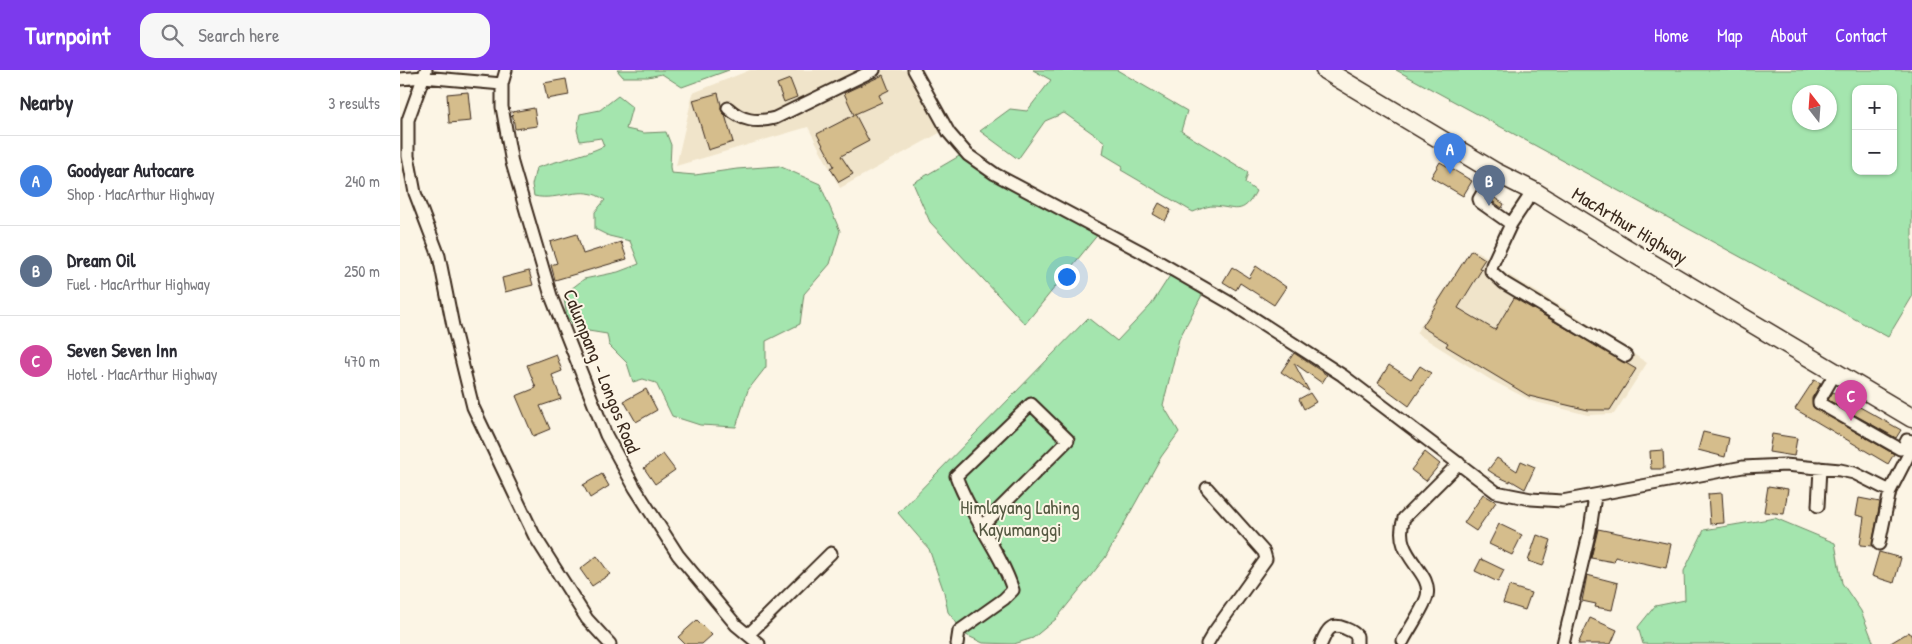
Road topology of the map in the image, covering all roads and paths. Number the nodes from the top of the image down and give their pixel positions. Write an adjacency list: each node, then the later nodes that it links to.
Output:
1 (506, 70): 7 (street, Calumpang - Longos Road)
2 (874, 70): 8 (street)
3 (914, 70): 17 (street)
4 (1325, 70): 9 (highway, MacArthur Highway)
5 (425, 73): 6 (street); 7 (street); 28 (street)
6 (400, 79)
7 (502, 84): 26 (street, Calumpang - Longos Road)
8 (728, 108)
9 (1495, 172): 10 (highway, MacArthur Highway); 11 (street)
10 (1533, 191): 11 (street); 13 (highway, MacArthur Highway)
11 (1511, 224): 12 (street)
12 (1626, 356)
13 (1836, 372): 14 (highway, MacArthur Highway); 15 (street)
14 (1912, 418)
15 (1912, 441)
16 (1912, 448): 20 (street)
17 (1459, 463): 21 (street); 27 (street)
18 (1820, 468): 20 (street); 21 (street); 22 (street)
19 (1207, 488): 31 (street)
20 (1890, 491): 24 (street)
21 (1595, 496): 34 (street)
22 (1818, 506)
23 (981, 527): 23 (street); 30 (street)
24 (1879, 544)
25 (831, 553): 26 (street)
26 (748, 635): 29 (street, Calumpang - Longos Road)
27 (1403, 641)
28 (610, 644)
29 (759, 644)
30 (956, 644)
31 (1208, 644)
32 (1321, 644): 33 (street)
33 (1357, 644)
34 (1563, 644)

